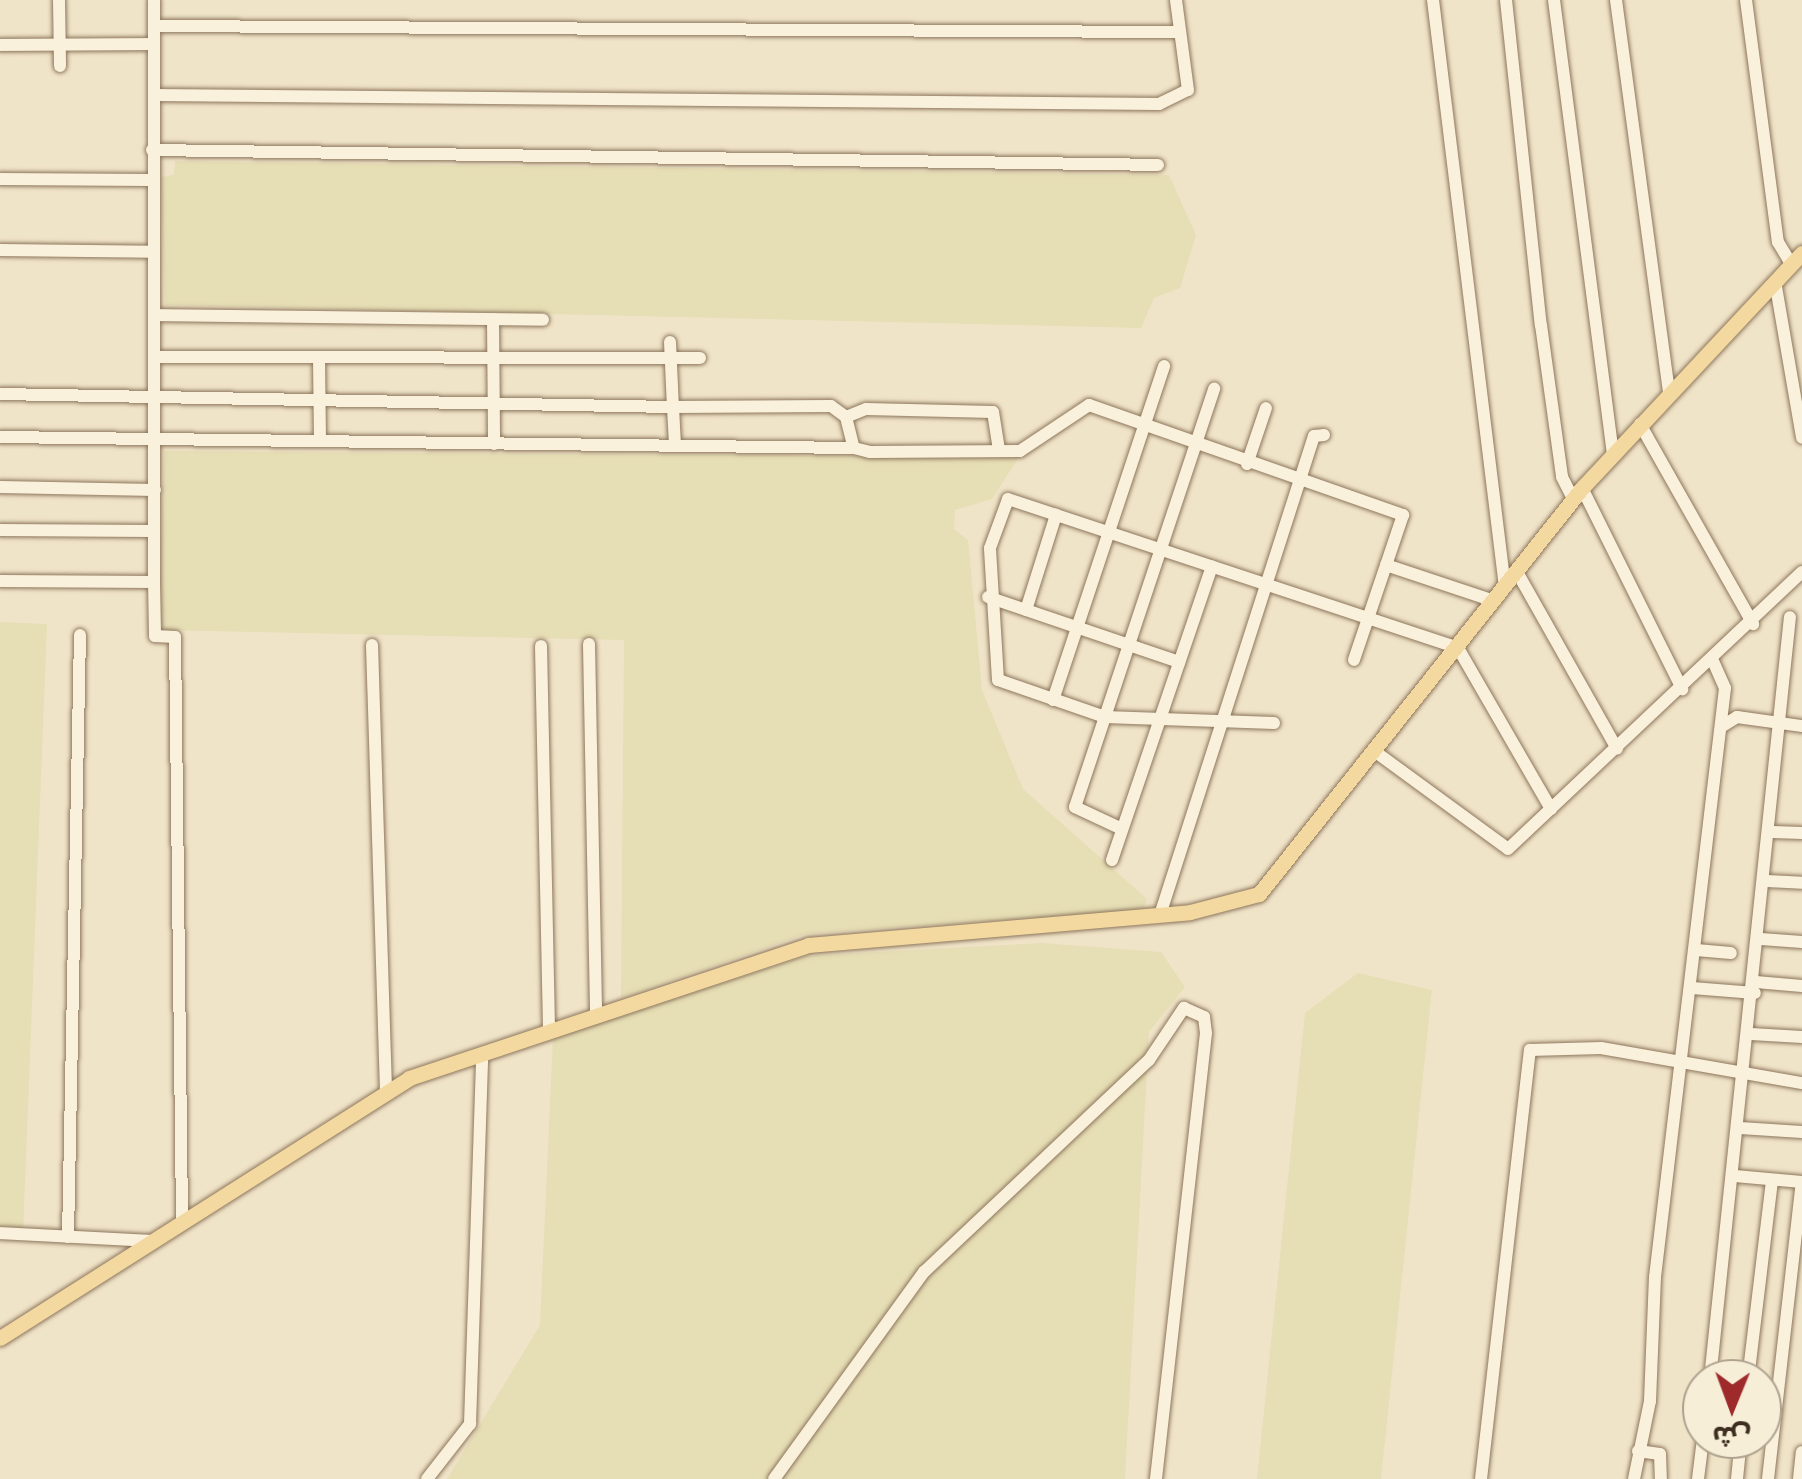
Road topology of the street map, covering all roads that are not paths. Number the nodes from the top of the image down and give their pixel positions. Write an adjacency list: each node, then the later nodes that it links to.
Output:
1 (59, 0): 13 (street)
2 (154, 0): 9 (street)
3 (1176, 0): 10 (street)
4 (1433, 0): 73 (street)
5 (1506, 0): 60 (street)
6 (1554, 0): 55 (street)
7 (1616, 0): 35 (street)
8 (1746, 0): 22 (street)
9 (154, 26): 10 (street); 11 (street)
10 (1180, 32): 15 (street)
11 (154, 44): 13 (street); 15 (street)
12 (0, 45): 13 (street)
13 (60, 45): 14 (street)
14 (60, 66)
15 (154, 96): 16 (street)
16 (152, 150): 17 (street); 19 (street)
17 (1158, 165)
18 (0, 179): 19 (street)
19 (152, 180): 21 (street)
20 (0, 250): 21 (street)
21 (153, 252): 24 (street)
22 (1797, 258): 23 (main road)
23 (1774, 282): 35 (main road); 48 (street)
24 (154, 315): 25 (street); 28 (street)
25 (493, 320): 26 (street); 30 (street)
26 (542, 320)
27 (670, 342): 31 (street)
28 (154, 358): 29 (street); 37 (street)
29 (319, 358): 30 (street); 38 (street)
30 (494, 358): 31 (street); 39 (street)
31 (670, 358): 32 (street); 40 (street)
32 (700, 358)
33 (1164, 366): 44 (street)
34 (1214, 388): 51 (street)
35 (1668, 393): 43 (main road)
36 (0, 394): 37 (street)
37 (154, 402): 38 (street); 46 (street)
38 (320, 404): 39 (street); 49 (street)
39 (494, 406): 40 (street); 50 (street)
40 (673, 408): 42 (street); 52 (street)
41 (1266, 408): 56 (street)
42 (846, 417): 53 (street); 54 (street)
43 (1640, 424): 55 (main road); 79 (street)
44 (1144, 427): 51 (street); 54 (street); 64 (street)
45 (1324, 435): 57 (street)
46 (154, 436): 47 (street); 49 (street); 59 (street)
47 (0, 438)
48 (1802, 438)
49 (320, 439): 50 (street)
50 (494, 444): 52 (street)
51 (1196, 444): 56 (street); 65 (street)
52 (675, 445): 53 (street)
53 (854, 448): 54 (street)
54 (998, 451)
55 (1613, 454): 60 (main road)
56 (1247, 464): 57 (street)
57 (1298, 481): 66 (street); 72 (street)
58 (0, 486): 59 (street)
59 (154, 490): 63 (street)
60 (1578, 494): 68 (main road); 90 (street)
61 (1056, 515): 64 (street); 74 (street); 76 (street)
62 (0, 530): 63 (street)
63 (153, 531): 71 (street)
64 (1109, 532): 65 (street); 80 (street)
65 (1160, 550): 67 (street); 84 (street)
66 (1386, 565): 75 (street); 78 (street)
67 (1212, 566): 72 (street); 89 (street)
68 (1518, 572): 73 (main road); 99 (street)
69 (1802, 572): 79 (street)
70 (0, 581): 71 (street)
71 (154, 582): 130 (street)
72 (1265, 584): 78 (street); 97 (street)
73 (1506, 587): 75 (main road)
74 (988, 598): 76 (street); 91 (street)
75 (1494, 602): 86 (main road)
76 (1026, 610): 80 (street)
77 (1790, 617): 95 (street)
78 (1368, 618): 86 (street); 87 (street)
79 (1753, 624): 88 (street)
80 (1077, 628): 84 (street); 91 (street)
81 (80, 635): 132 (street)
82 (588, 644): 116 (street)
83 (372, 645): 124 (street)
84 (1129, 645): 89 (street); 92 (street)
85 (541, 646): 117 (street)
86 (1458, 648): 100 (main road); 101 (street)
87 (1354, 660)
88 (1713, 661): 90 (street); 98 (street)
89 (1179, 662): 93 (street)
90 (1682, 689): 99 (street)
91 (1053, 700): 92 (street)
92 (1105, 717): 93 (street); 102 (street)
93 (1156, 723): 97 (street); 102 (street)
94 (1274, 723): 97 (street)
95 (1784, 723): 96 (street); 98 (street); 103 (street)
96 (1802, 726)
97 (1218, 727): 108 (street)
98 (1721, 727): 111 (street)
99 (1617, 748): 101 (street)
100 (1376, 753): 101 (street); 108 (main road)
101 (1551, 809)
102 (1122, 829): 105 (street)
103 (1772, 832): 104 (street); 106 (street)
104 (1802, 834)
105 (1112, 860)
106 (1767, 881): 107 (street); 109 (street)
107 (1802, 883)
108 (1160, 915): 116 (main road)
109 (1761, 939): 110 (street); 115 (street)
110 (1802, 942)
111 (1696, 950): 112 (street); 114 (street)
112 (1731, 952)
113 (1802, 986): 115 (street)
114 (1692, 988): 115 (street); 121 (street)
115 (1756, 988): 118 (street)
116 (596, 1016): 117 (main road)
117 (548, 1032): 120 (main road)
118 (1750, 1034): 119 (street); 122 (street)
119 (1802, 1037)
120 (482, 1054): 124 (main road); 139 (street)
121 (1684, 1059): 122 (street); 137 (street); 142 (street)
122 (1746, 1076): 123 (street); 125 (street)
123 (1802, 1083)
124 (386, 1091): 130 (main road)
125 (1740, 1128): 126 (street); 127 (street)
126 (1802, 1132)
127 (1735, 1176): 128 (street); 135 (street)
128 (1772, 1180): 129 (street); 136 (street)
129 (1802, 1182): 145 (street)
130 (182, 1222): 133 (main road)
131 (2, 1235): 132 (street)
132 (68, 1237): 133 (street)
133 (150, 1241): 134 (main road)
134 (0, 1338)
135 (1712, 1359)
136 (1750, 1359)
137 (1638, 1451): 143 (street); 144 (street)
138 (1802, 1452): 146 (street)
139 (427, 1479)
140 (774, 1479): 141 (street)
141 (1156, 1479)
142 (1481, 1479)
143 (1634, 1479)
144 (1661, 1479)
145 (1768, 1479)
146 (1799, 1479)

